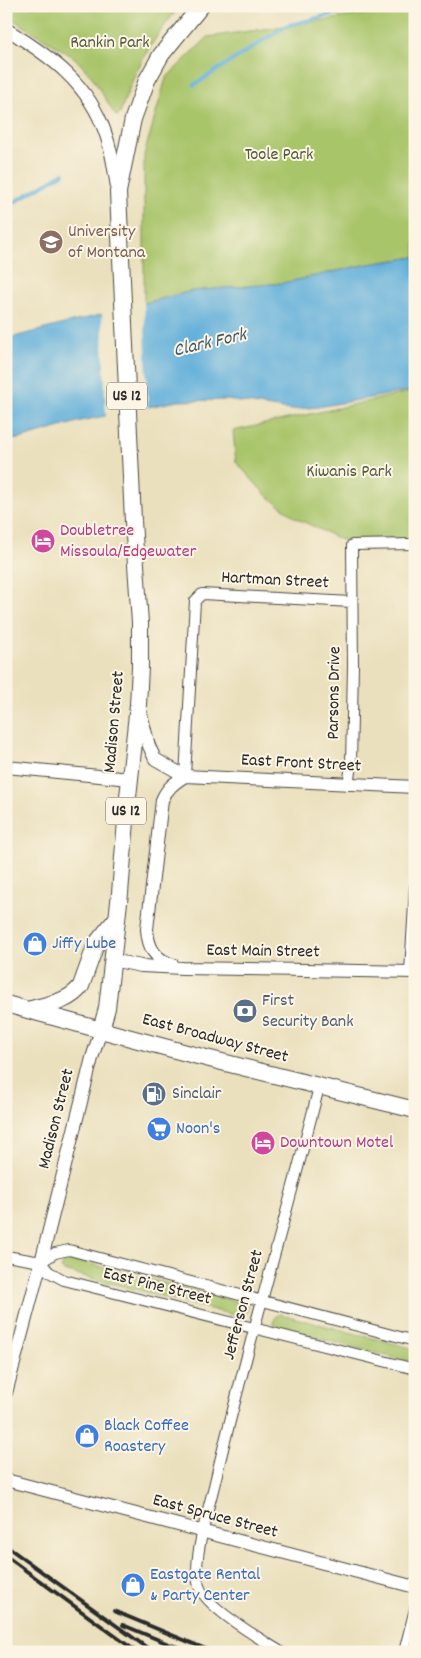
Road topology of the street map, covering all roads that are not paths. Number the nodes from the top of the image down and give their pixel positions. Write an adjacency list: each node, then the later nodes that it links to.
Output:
1 (201, 6): 4 (main road, US 12)
2 (211, 6): 4 (main road)
3 (6, 29): 5 (street, US 12)
4 (161, 55): 5 (main road, US 12)
5 (118, 192): 8 (main road, Madison Street / US 12)
6 (415, 544): 7 (street, Hartman Street)
7 (352, 602): 10 (street, Hartman Street); 12 (street, Parsons Drive)
8 (138, 705): 10 (street); 11 (main road, Madison Street / US 12)
9 (6, 768): 11 (street)
10 (185, 776): 12 (street, East Front Street); 17 (street)
11 (130, 779): 15 (main road, Madison Street / US 12)
12 (348, 785): 13 (street, East Front Street)
13 (415, 787)
14 (415, 887): 18 (street)
15 (118, 917): 16 (main road, Madison Street / US 12); 20 (main road)
16 (112, 960): 17 (street, East Main Street); 21 (main road, Madison Street / US 12)
17 (182, 968): 18 (street, East Main Street)
18 (412, 972)
19 (6, 1004): 20 (main road, East Broadway Street)
20 (28, 1010): 21 (main road, East Broadway Street)
21 (101, 1030): 22 (main road, East Broadway Street); 25 (street, Madison Street)
22 (320, 1087): 23 (main road, East Broadway Street); 26 (street, Jefferson Street)
23 (415, 1110)
24 (6, 1256): 25 (street)
25 (41, 1262): 26 (street, East Pine Street); 27 (street, East Pine Street); 30 (street, Madison Street)
26 (262, 1300): 27 (street, Jefferson Street); 28 (street, East Pine Street)
27 (255, 1328): 29 (street, East Pine Street); 32 (street, Jefferson Street)
28 (415, 1341)
29 (415, 1369)
30 (6, 1393)
31 (6, 1480): 32 (street, East Spruce Street)
32 (203, 1533): 33 (street, East Spruce Street); 35 (street, Jefferson Street)
33 (415, 1587)
34 (415, 1609): 36 (street)
35 (281, 1652)
36 (404, 1652)

